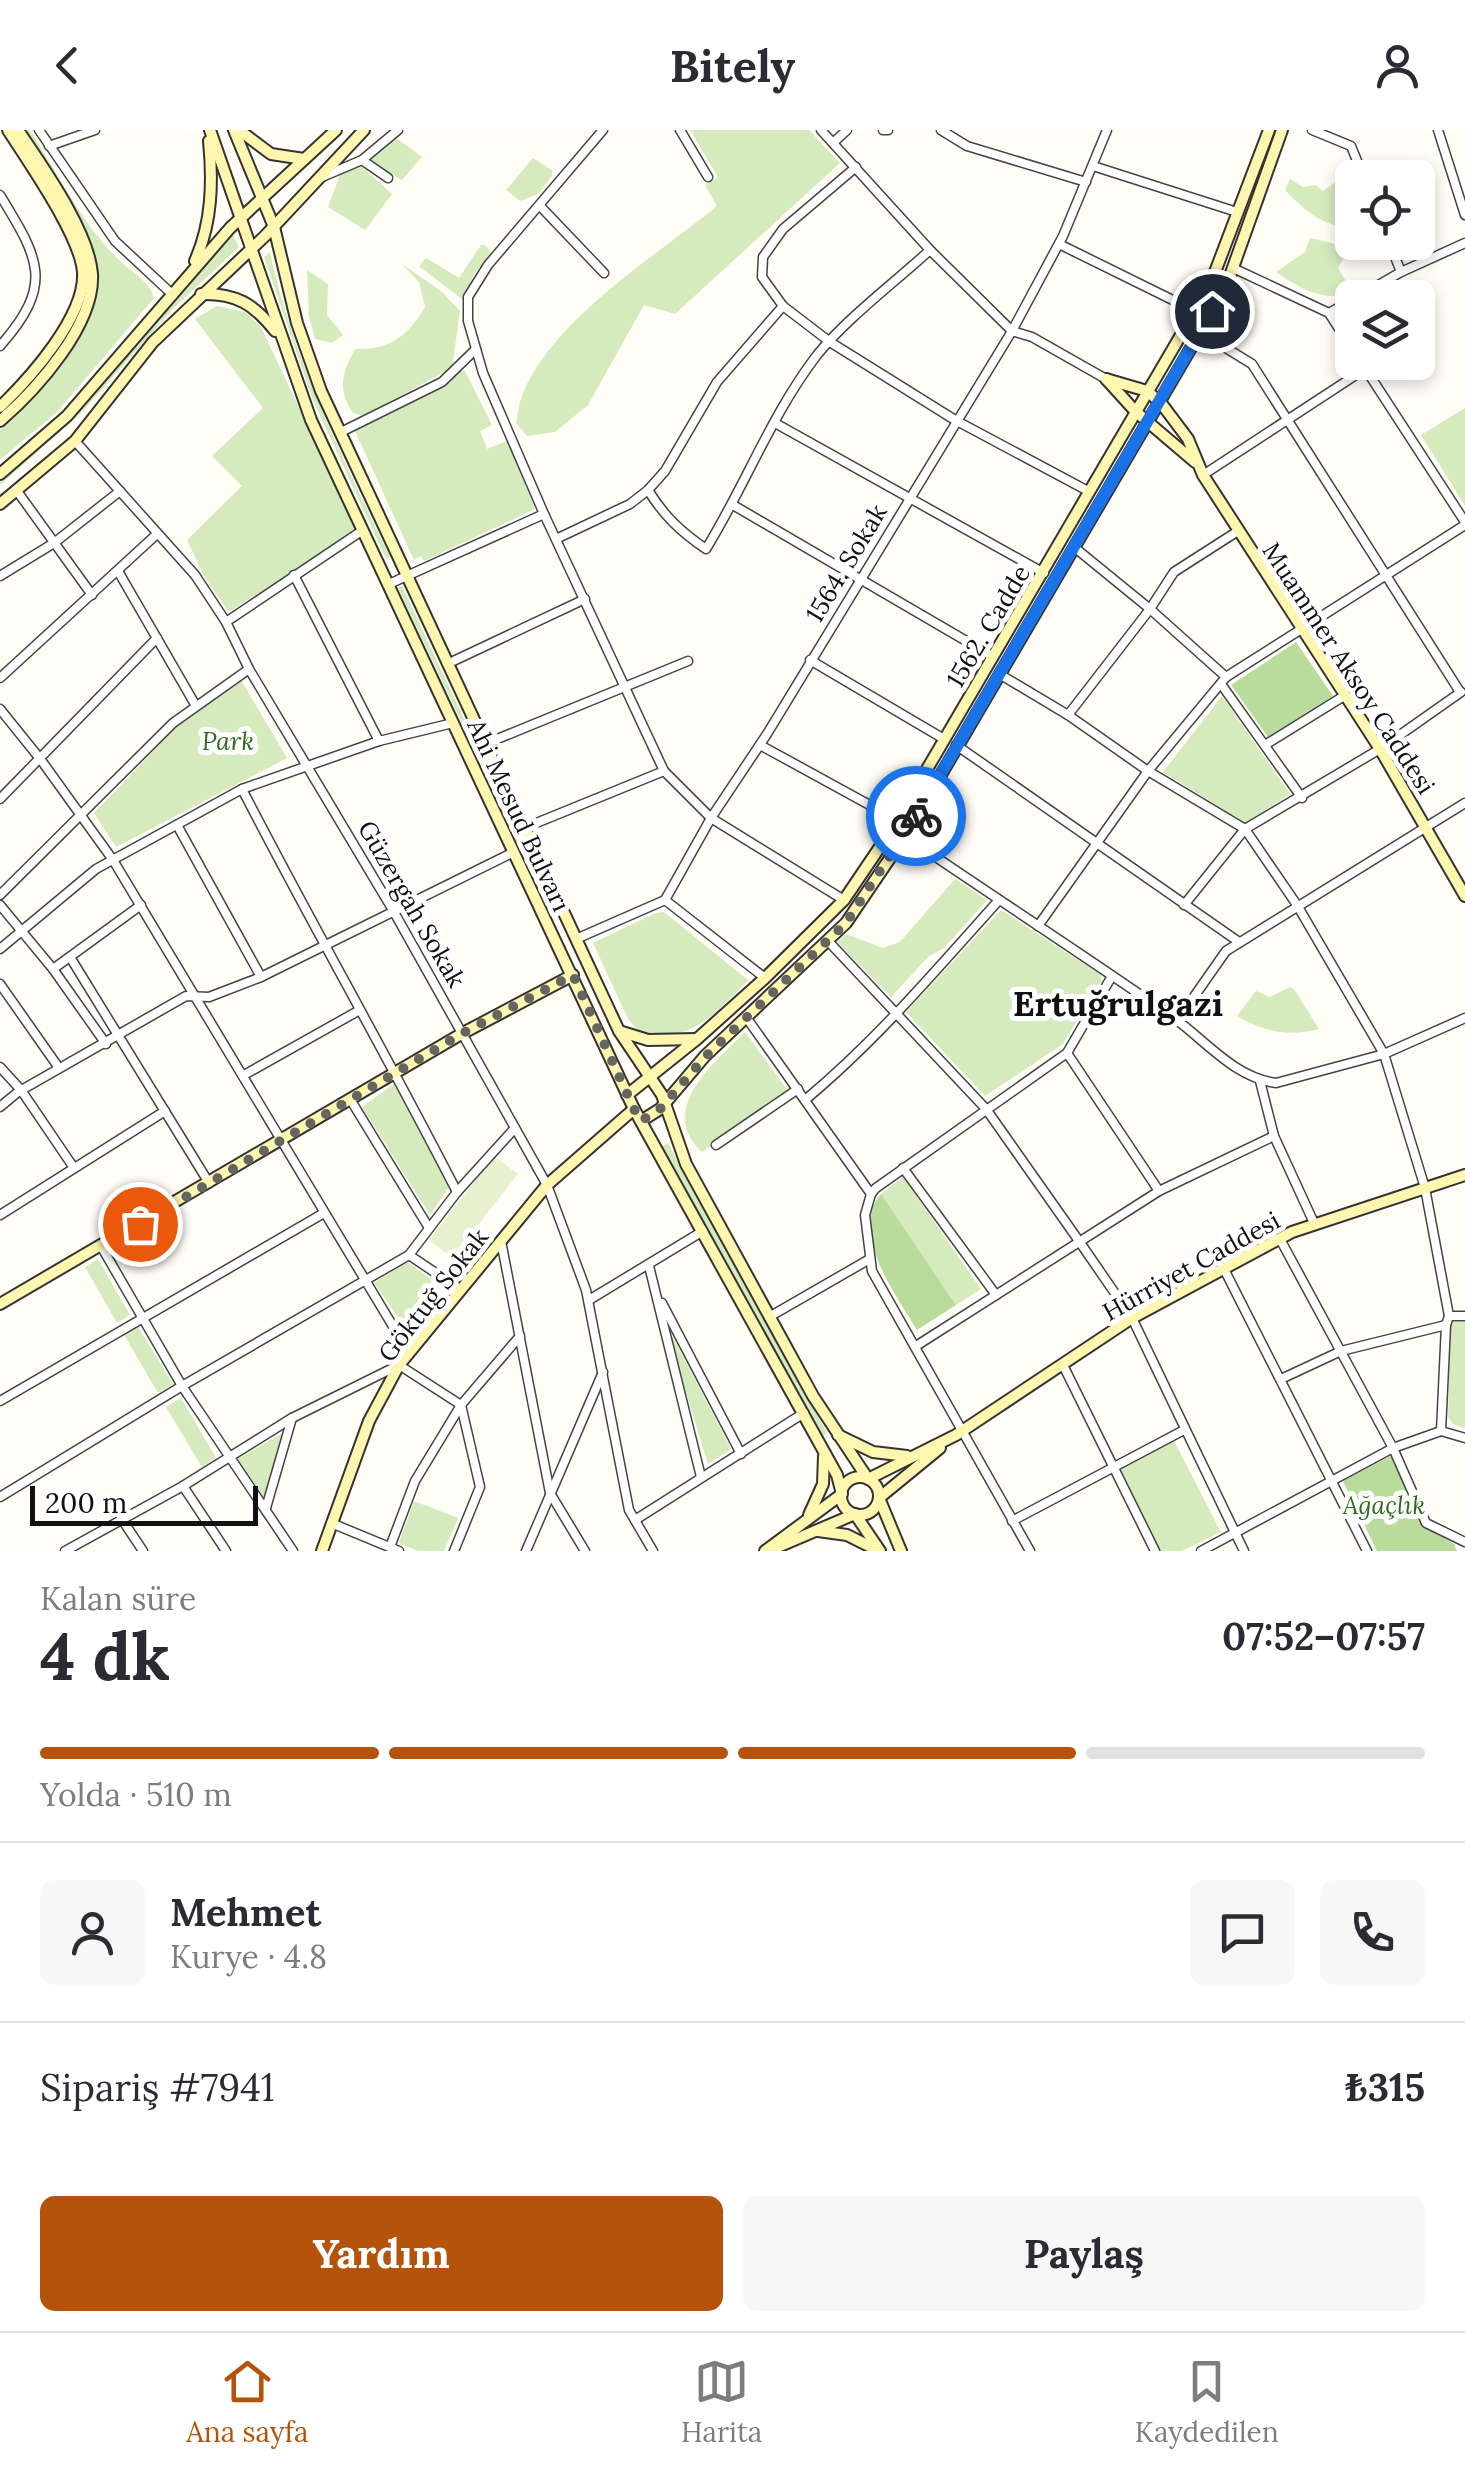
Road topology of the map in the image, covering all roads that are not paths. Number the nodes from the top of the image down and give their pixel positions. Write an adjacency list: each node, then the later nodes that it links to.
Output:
1 (8, 130): 66 (main road)
2 (18, 130): 70 (main road)
3 (39, 130): 21 (street)
4 (96, 130): 21 (street)
5 (209, 130): 36 (main road, Ahi Mesud Bulvarı); 45 (main road)
6 (237, 130): 22 (main road); 32 (main road, Ahi Mesud Bulvarı)
7 (336, 130): 22 (main road)
8 (364, 130): 27 (main road)
9 (398, 130): 23 (street)
10 (603, 130): 33 (street)
11 (680, 130): 29 (street)
12 (821, 130): 20 (street)
13 (847, 130): 20 (street)
14 (942, 130): 30 (street)
15 (1107, 130): 25 (street, 1564. Sokak)
16 (1269, 130): 34 (main road, 1562. Cadde)
17 (1282, 130): 43 (main road, 1562. Cadde)
18 (1312, 130): 24 (street)
19 (1438, 130): 35 (street)
20 (834, 142): 26 (street)
21 (49, 146): 49 (street)
22 (304, 159): 32 (main road)
23 (362, 160): 27 (street); 28 (street)
24 (1357, 160)
25 (1093, 166): 30 (street, 1564. Sokak); 34 (street)
26 (856, 167): 41 (street); 50 (street)
27 (318, 178): 37 (main road)
28 (388, 178)
29 (708, 178)
30 (1086, 182): 39 (street, 1564. Sokak)
31 (0, 195): 59 (street)
32 (262, 196): 36 (main road); 37 (main road, Ahi Mesud Bulvarı)
33 (540, 206): 46 (street); 60 (street)
34 (1237, 212): 52 (main road, 1562. Cadde)
35 (1465, 216)
36 (239, 218): 40 (main road, Ahi Mesud Bulvarı); 45 (main road)
37 (274, 227): 40 (main road); 73 (main road, Ahi Mesud Bulvarı)
38 (1465, 243): 44 (street)
39 (1059, 244): 52 (street); 55 (street, 1564. Sokak)
40 (250, 248): 48 (main road); 57 (main road, Ahi Mesud Bulvarı)
41 (930, 250): 55 (street); 58 (street)
42 (1397, 260): 44 (street)
43 (1233, 268): 53 (street); 56 (main road, 1562. Cadde)
44 (1401, 272): 47 (street)
45 (190, 274): 49 (main road)
46 (604, 274)
47 (1387, 280)
48 (200, 294): 57 (main road); 74 (main road)
49 (173, 295): 76 (main road)
50 (783, 306): 58 (street); 78 (street)
51 (1335, 310): 53 (street)
52 (1195, 311): 64 (main road, 1562. Cadde)
53 (1329, 313): 54 (street)
54 (1335, 322)
55 (1012, 331): 61 (street); 68 (street, 1564. Sokak)
56 (1200, 332): 65 (main road, 1562. Cadde); 69 (street)
57 (281, 339): 87 (main road, Ahi Mesud Bulvarı)
58 (830, 342): 68 (street); 71 (street)
59 (0, 346)
60 (476, 349): 73 (street); 85 (street)
61 (1106, 379): 64 (main road); 67 (main road)
62 (1344, 380): 69 (street)
63 (1372, 380): 86 (street)
64 (1147, 391): 65 (main road, Muammer Aksoy Caddesi); 67 (main road, 1562. Cadde)
65 (1160, 404): 72 (main road, 1562. Cadde); 75 (main road, Muammer Aksoy Caddesi)
66 (0, 407)
67 (1135, 411): 72 (main road); 81 (main road, 1562. Cadde)
68 (955, 420): 81 (street); 82 (street, 1564. Sokak)
69 (1288, 420): 77 (street); 98 (street)
70 (0, 421)
71 (776, 422): 82 (street); 84 (street)
72 (1150, 422): 75 (main road); 92 (main road, 1562. Cadde)
73 (341, 432): 97 (main road, Ahi Mesud Bulvarı)
74 (75, 440): 79 (main road); 80 (street, Güzergah Sokak)
75 (1196, 463): 77 (main road, Muammer Aksoy Caddesi)
76 (0, 474)
77 (1203, 476): 88 (main road, Muammer Aksoy Caddesi)
78 (648, 490): 84 (street); 90 (street)
79 (17, 491): 83 (main road); 91 (street)
80 (120, 491): 89 (street, Güzergah Sokak); 91 (street)
81 (1088, 491): 95 (main road, 1562. Cadde)
82 (908, 498): 95 (street); 99 (street, 1564. Sokak)
83 (0, 504)
84 (733, 505): 99 (street)
85 (544, 514): 90 (street); 97 (street)
86 (1465, 523): 98 (street)
87 (363, 530): 94 (street); 100 (main road, Ahi Mesud Bulvarı)
88 (1238, 530): 103 (street); 105 (main road, Muammer Aksoy Caddesi)
89 (156, 534): 93 (street); 104 (street, Güzergah Sokak)
90 (556, 538): 102 (street)
91 (54, 544): 96 (street); 101 (street)
92 (1074, 547): 103 (street); 112 (main road, 1562. Cadde)
93 (118, 571): 101 (street); 106 (street)
94 (294, 574): 104 (street); 123 (street)
95 (1044, 574): 107 (main road, 1562. Cadde)
96 (0, 576)
97 (406, 576): 100 (street); 110 (main road, Ahi Mesud Bulvarı)
98 (1386, 576): 105 (street); 116 (street)
99 (860, 582): 107 (street); 108 (street, 1564. Sokak)
100 (388, 584): 121 (main road, Ahi Mesud Bulvarı)
101 (92, 595): 113 (street)
102 (585, 598): 110 (street); 115 (street)
103 (1150, 608): 114 (street); 120 (street)
104 (226, 622): 111 (street, Güzergah Sokak)
105 (1302, 629): 114 (street); 117 (main road, Muammer Aksoy Caddesi)
106 (156, 638): 118 (street); 129 (street)
107 (992, 656): 122 (main road, 1562. Cadde)
108 (810, 660): 122 (street); 127 (street, 1564. Sokak)
109 (688, 661): 115 (street)
110 (447, 664): 124 (main road, Ahi Mesud Bulvarı)
111 (249, 669): 118 (street); 130 (street, Güzergah Sokak)
112 (1001, 675): 120 (street); 125 (main road, 1562. Cadde)
113 (0, 678)
114 (1224, 680): 126 (street); 132 (street)
115 (624, 688): 124 (street); 131 (street)
116 (1462, 692): 128 (street)
117 (1344, 696): 126 (street); 128 (main road, Muammer Aksoy Caddesi)
118 (196, 706): 137 (street)
119 (0, 710): 129 (street)
120 (1068, 715): 132 (street)
121 (453, 723): 123 (street); 146 (main road, Ahi Mesud Bulvarı)
122 (944, 739): 139 (main road, 1562. Cadde)
123 (379, 741): 130 (street)
124 (485, 744): 142 (main road, Ahi Mesud Bulvarı)
125 (956, 745): 144 (main road, 1562. Cadde); 145 (street)
126 (1265, 745): 134 (street)
127 (760, 746): 138 (street, 1564. Sokak); 139 (street)
128 (1380, 749): 134 (street); 141 (main road, Muammer Aksoy Caddesi)
129 (41, 760): 135 (street); 137 (street)
130 (307, 764): 133 (street); 158 (street, Güzergah Sokak)
131 (664, 771): 138 (street); 142 (street)
132 (1148, 772): 143 (street); 145 (street)
133 (242, 790): 140 (street); 164 (street)
134 (1302, 798): 143 (street)
135 (0, 800)
136 (1465, 803): 141 (street)
137 (81, 815): 147 (street); 149 (street)
138 (711, 818): 151 (street, 1564. Sokak); 152 (street)
139 (897, 820): 152 (main road, 1562. Cadde)
140 (177, 825): 147 (street); 170 (street)
141 (1426, 826): 148 (main road, Muammer Aksoy Caddesi); 157 (street)
142 (524, 828): 161 (main road, Ahi Mesud Bulvarı)
143 (1245, 829): 155 (street); 157 (street)
144 (905, 836): 153 (street); 162 (main road, 1562. Cadde)
145 (1096, 844): 155 (street); 159 (street)
146 (514, 852): 158 (street); 168 (main road, Ahi Mesud Bulvarı)
147 (114, 860): 156 (street); 160 (street)
148 (1462, 883): 150 (main road, Muammer Aksoy Caddesi)
149 (0, 895)
150 (1465, 896)
151 (666, 900): 161 (street); 171 (street)
152 (844, 900): 171 (main road, 1562. Cadde)
153 (1000, 900): 159 (street); 175 (street)
154 (0, 904): 160 (street)
155 (1184, 904): 163 (street)
156 (141, 905): 166 (street); 173 (street)
157 (1297, 905): 163 (street); 185 (street)
158 (394, 912): 164 (street); 180 (street, Güzergah Sokak)
159 (1038, 926): 169 (street)
160 (22, 928): 165 (street); 167 (street)
161 (576, 940): 179 (main road, Ahi Mesud Bulvarı)
162 (828, 941): 175 (street); 176 (main road, 1562. Cadde)
163 (1239, 942): 178 (street)
164 (324, 946): 170 (street); 174 (street)
165 (0, 949)
166 (70, 957): 167 (street); 181 (street)
167 (53, 969): 183 (street)
168 (573, 975): 180 (main road); 194 (main road, Ahi Mesud Bulvarı)
169 (1112, 976): 178 (street); 184 (street)
170 (260, 977): 173 (street)
171 (765, 978): 182 (main road, 1562. Cadde)
172 (0, 984): 187 (street)
173 (191, 994): 181 (street); 189 (street)
174 (358, 1011): 188 (street); 189 (street)
175 (896, 1014): 196 (street); 199 (street)
176 (746, 1017): 193 (street); 197 (main road, 1562. Cadde)
177 (1465, 1018): 185 (street)
178 (1178, 1021): 191 (street)
179 (620, 1030): 182 (main road); 190 (main road, Ahi Mesud Bulvarı)
180 (463, 1033): 188 (main road); 203 (street, Güzergah Sokak)
181 (120, 1036): 183 (street); 201 (street)
182 (696, 1040): 190 (main road, 1562. Cadde)
183 (106, 1044): 187 (street)
184 (1068, 1053): 199 (street); 214 (street)
185 (1384, 1054): 191 (street); 212 (street)
186 (0, 1068): 192 (street)
187 (58, 1068): 192 (street)
188 (396, 1072): 195 (main road); 213 (street)
189 (244, 1075): 205 (street)
190 (650, 1077): 194 (main road, 1562. Cadde); 197 (main road, Ahi Mesud Bulvarı)
191 (1260, 1081): 204 (street)
192 (21, 1090): 198 (street); 207 (street)
193 (798, 1090): 196 (street); 206 (street)
194 (627, 1095): 200 (main road, Ahi Mesud Bulvarı)
195 (350, 1100): 205 (main road); 219 (street)
196 (806, 1100): 215 (street)
197 (665, 1103): 202 (main road, 1562. Cadde); 237 (main road, Ahi Mesud Bulvarı)
198 (0, 1107)
199 (986, 1108): 208 (street); 223 (street)
200 (634, 1109): 202 (main road, Ahi Mesud Bulvarı); 211 (main road, Göktuğ Sokak)
201 (166, 1111): 207 (street); 210 (street)
202 (641, 1121): 220 (main road, Ahi Mesud Bulvarı)
203 (515, 1128): 211 (street, Güzergah Sokak); 213 (street)
204 (1274, 1136): 214 (street); 218 (street)
205 (282, 1140): 210 (main road); 216 (street)
206 (716, 1145)
207 (74, 1168): 217 (street)
208 (902, 1168): 215 (street); 232 (street)
209 (1465, 1174): 212 (main road, Hürriyet Caddesi)
210 (209, 1183): 224 (main road)
211 (547, 1185): 222 (main road, Göktuğ Sokak); 233 (street, Güzergah Sokak)
212 (1424, 1188): 218 (main road, Hürriyet Caddesi); 239 (street)
213 (457, 1192): 219 (street)
214 (1158, 1192): 223 (street)
215 (871, 1194): 226 (street)
216 (324, 1212): 229 (street); 235 (street)
217 (0, 1214)
218 (1314, 1222): 221 (main road, Hürriyet Caddesi)
219 (430, 1228): 225 (street)
220 (703, 1231): 227 (street); 251 (main road, Ahi Mesud Bulvarı)
221 (1280, 1239): 228 (main road, Hürriyet Caddesi); 242 (street)
222 (501, 1241): 231 (main road, Göktuğ Sokak); 240 (street)
223 (1079, 1241): 232 (street); 238 (street)
224 (102, 1246): 234 (main road); 235 (street)
225 (409, 1254): 229 (street); 231 (street)
226 (868, 1260): 237 (street); 241 (street)
227 (649, 1266): 230 (street); 233 (street)
228 (1224, 1269): 238 (main road, Hürriyet Caddesi); 247 (street)
229 (364, 1280): 243 (street); 248 (street)
230 (656, 1289): 260 (street); 264 (street)
231 (461, 1290): 243 (main road, Göktuğ Sokak)
232 (996, 1295): 241 (street)
233 (588, 1300): 246 (street, Güzergah Sokak)
234 (0, 1304)
235 (141, 1316): 248 (street); 249 (street)
236 (1465, 1316): 239 (street)
237 (769, 1317): 256 (main road, Ahi Mesud Bulvarı)
238 (1132, 1318): 245 (main road, Hürriyet Caddesi); 253 (street)
239 (1448, 1321): 242 (street); 254 (street)
240 (521, 1335): 250 (street); 268 (street)
241 (916, 1346): 255 (street)
242 (1341, 1351): 247 (street); 258 (street)
243 (409, 1353): 244 (main road, Göktuğ Sokak)
244 (399, 1365): 250 (street); 252 (street); 278 (main road, Göktuğ Sokak)
245 (1063, 1365): 255 (main road, Hürriyet Caddesi); 263 (street)
246 (602, 1372): 268 (street); 276 (street, Güzergah Sokak)
247 (1281, 1379): 265 (street)
248 (182, 1386): 262 (street); 270 (street)
249 (0, 1401)
250 (462, 1405): 282 (street); 289 (street)
251 (804, 1413): 259 (main road, Ahi Mesud Bulvarı); 260 (street)
252 (292, 1418): 262 (street); 272 (street)
253 (1184, 1430): 263 (street); 280 (street)
254 (1441, 1431): 257 (street); 258 (street)
255 (960, 1432): 261 (main road); 271 (main road); 277 (street)
256 (835, 1433): 261 (main road); 266 (main road, Ahi Mesud Bulvarı)
257 (1465, 1438)
258 (1393, 1448): 265 (street); 281 (street)
259 (824, 1450): 269 (main road, Ahi Mesud Bulvarı); 275 (main road)
260 (741, 1454): 264 (street)
261 (913, 1456): 266 (main road)
262 (229, 1458): 267 (street); 272 (street)
263 (1114, 1467): 277 (street); 297 (street)
264 (701, 1477): 276 (street)
265 (1332, 1478): 280 (street); 300 (street)
266 (868, 1479): 269 (main road); 271 (main road, Ahi Mesud Bulvarı)
267 (183, 1486): 274 (street); 285 (street)
268 (550, 1492): 290 (street); 291 (street)
269 (842, 1494): 273 (main road, Ahi Mesud Bulvarı); 275 (main road)
270 (0, 1497)
271 (879, 1498): 273 (main road); 295 (main road, Ahi Mesud Bulvarı)
272 (266, 1508): 286 (street)
273 (855, 1514): 279 (main road); 294 (main road, Ahi Mesud Bulvarı)
274 (122, 1518): 283 (street); 284 (street)
275 (808, 1518): 293 (main road)
276 (635, 1520): 292 (street, Güzergah Sokak)
277 (1012, 1521): 296 (street)
278 (330, 1523): 282 (street); 287 (main road, Göktuğ Sokak)
279 (812, 1530): 293 (main road); 294 (main road)
280 (1236, 1534): 298 (street); 299 (street)
281 (1465, 1542)
282 (390, 1547): 288 (street)
283 (66, 1551)
284 (143, 1551)
285 (226, 1551)
286 (293, 1551)
287 (322, 1551)
288 (400, 1551)
289 (454, 1551)
290 (526, 1551)
291 (584, 1551)
292 (653, 1551)
293 (767, 1551)
294 (879, 1551)
295 (901, 1551)
296 (1030, 1551)
297 (1155, 1551)
298 (1200, 1551)
299 (1244, 1551)
300 (1367, 1551)

